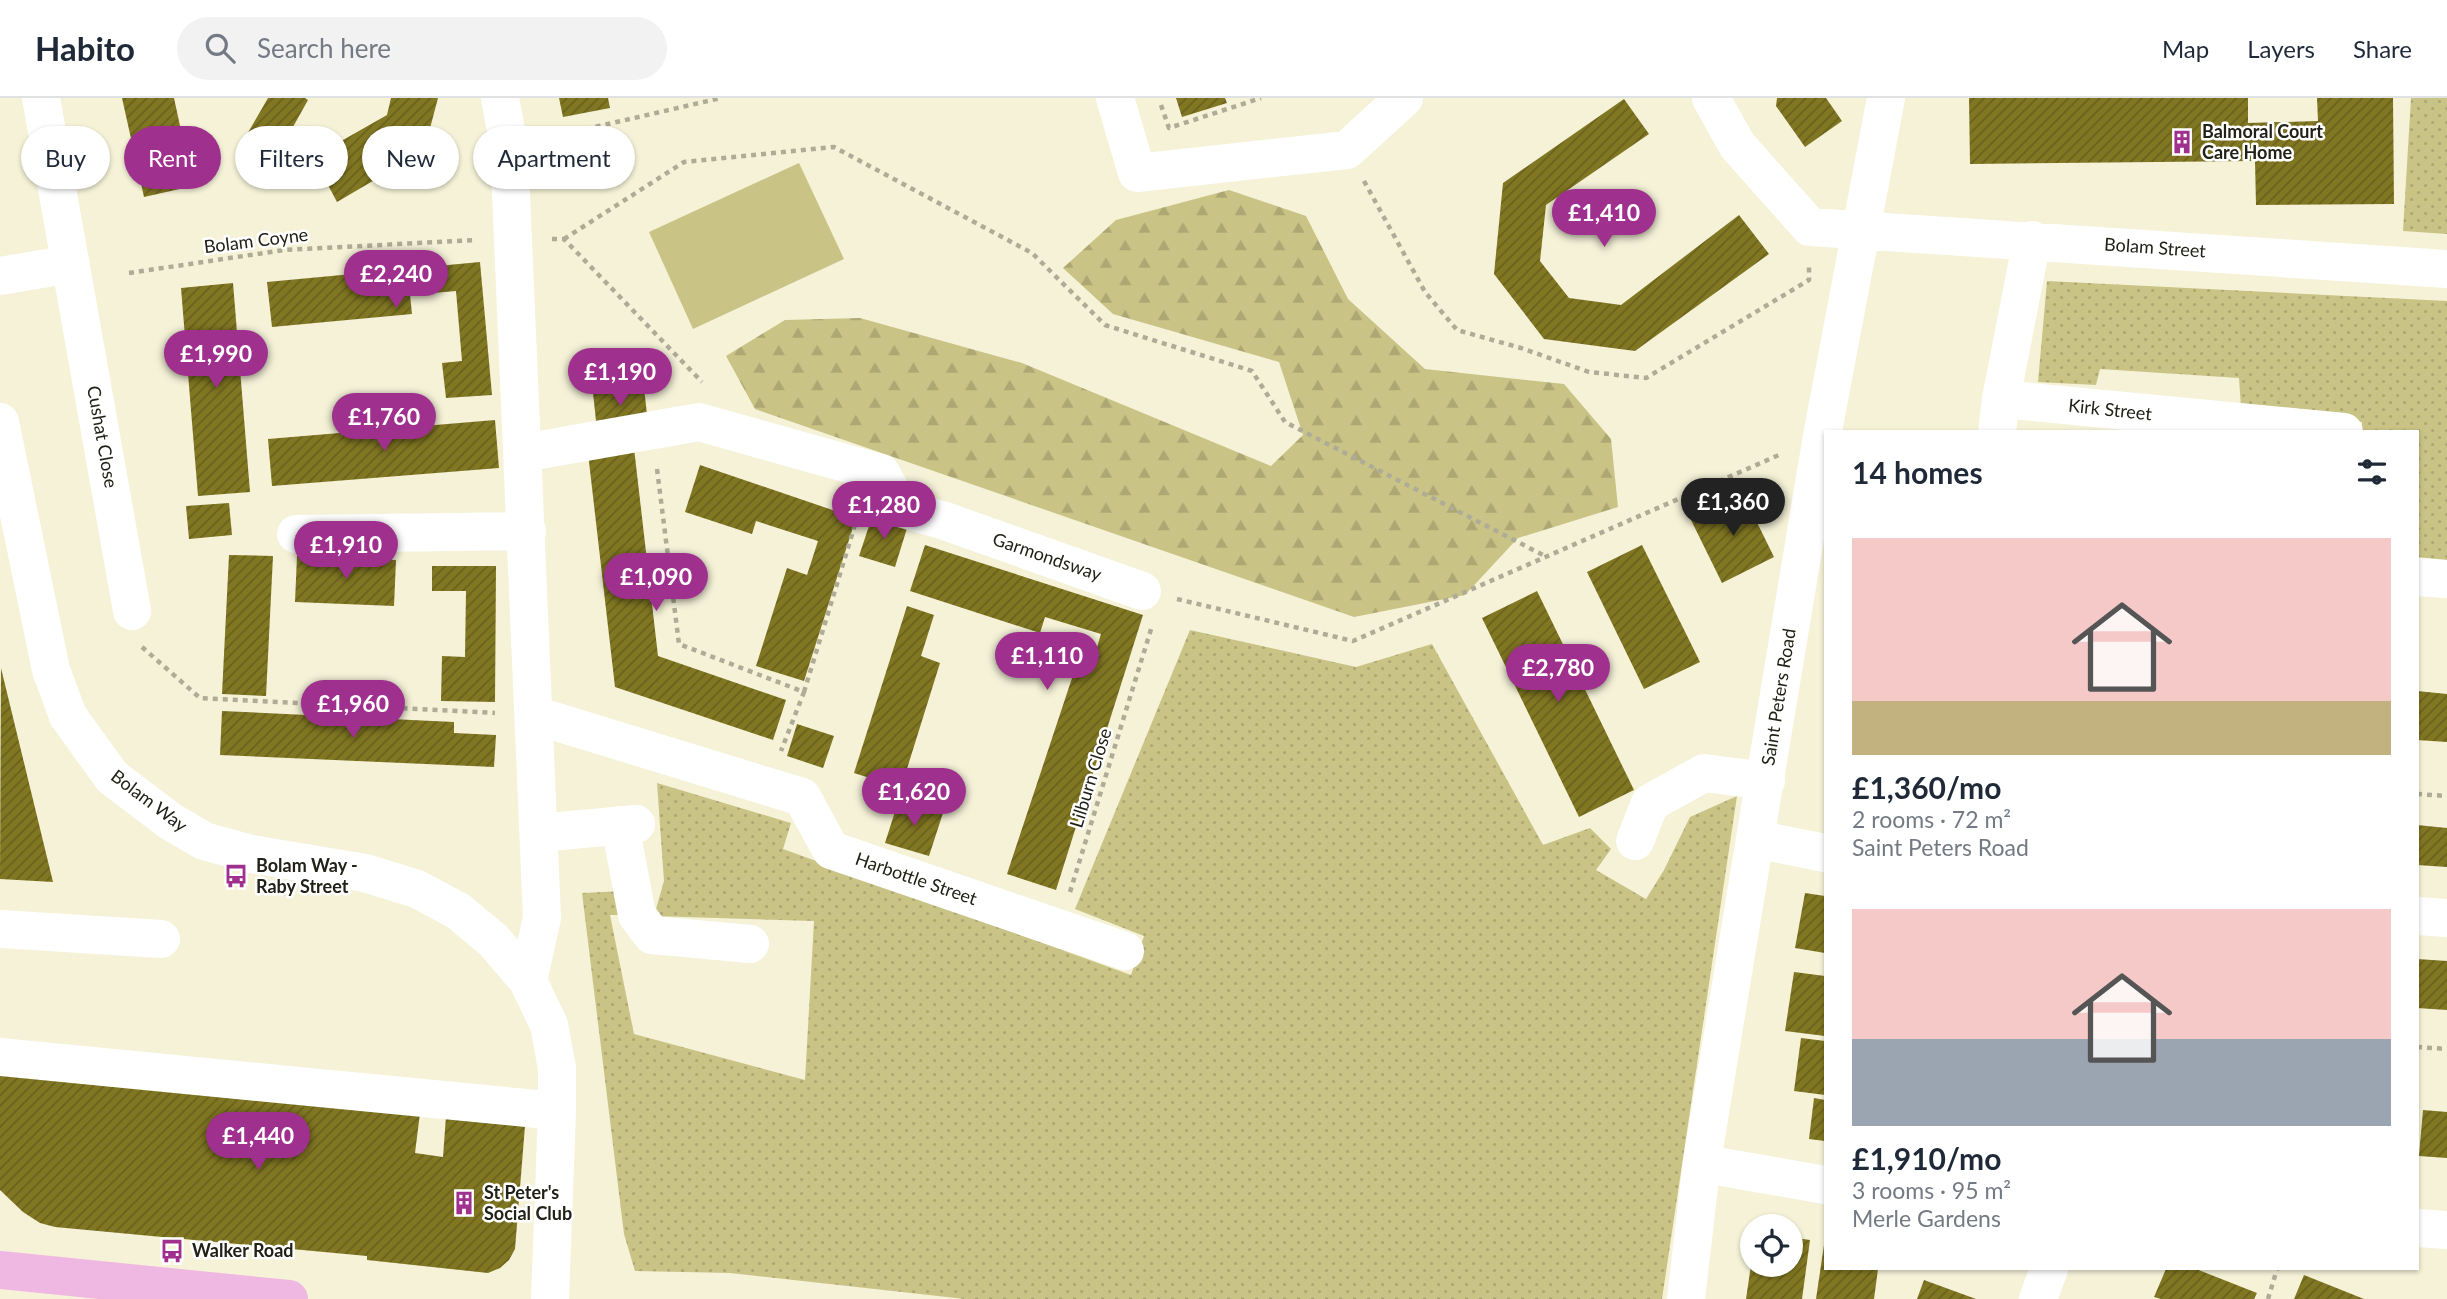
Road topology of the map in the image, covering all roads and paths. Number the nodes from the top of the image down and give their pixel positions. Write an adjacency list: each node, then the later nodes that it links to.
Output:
1 (41, 98): 19 (street, Cushat Close)
2 (500, 98): 10 (street)
3 (721, 98): 11 (path)
4 (1115, 98): 12 (street)
5 (1159, 98): 6 (path)
6 (1259, 98)
7 (1404, 98): 12 (street)
8 (1711, 98): 14 (street)
9 (1886, 98): 15 (street, Saint Peters Road)
10 (505, 126)
11 (600, 126)
12 (1347, 150): 14 (path)
13 (511, 189): 16 (street)
14 (1810, 227): 15 (street, Bolam Street)
15 (1862, 231): 18 (street, Bolam Street); 28 (street, Saint Peters Road)
16 (513, 239): 17 (path, Bolam Coyne); 21 (path, Bolam Coyne); 29 (street)
17 (564, 239): 25 (path); 33 (path)
18 (2032, 240): 20 (street, Bolam Street); 23 (street, Kirk Street)
19 (71, 264): 22 (street); 37 (street, Cushat Close)
20 (2447, 269)
21 (129, 274)
22 (0, 276)
23 (1999, 416): 27 (street, Kirk Street)
24 (0, 422): 55 (street, Bolam Way)
25 (699, 422): 26 (street); 30 (street)
26 (652, 430): 29 (street); 38 (path)
27 (2301, 430)
28 (1822, 436): 33 (path); 40 (street, Saint Peters Road)
29 (523, 453): 31 (street)
30 (872, 471): 36 (street, Garmondsway); 38 (path)
31 (527, 531): 32 (street); 39 (street)
32 (296, 534)
33 (1545, 556): 36 (path)
34 (2419, 576): 35 (street)
35 (2447, 579)
36 (1152, 593): 50 (path, Lilburn Close)
37 (132, 611): 39 (path)
38 (804, 692): 41 (path)
39 (534, 715): 41 (street, Harbottle Street); 44 (street)
40 (1766, 781): 45 (street, Saint Peters Road); 46 (street)
41 (768, 786): 50 (street, Harbottle Street)
42 (2419, 794): 43 (path)
43 (2447, 796)
44 (539, 833): 53 (street); 55 (street)
45 (1755, 839): 47 (street); 69 (street, Saint Peters Road)
46 (1635, 841)
47 (1824, 853)
48 (2419, 916): 49 (street)
49 (2447, 918)
50 (1059, 928): 54 (street, Harbottle Street)
51 (0, 929): 52 (street)
52 (161, 939)
53 (750, 944)
54 (1125, 951)
55 (528, 981): 59 (street, Bolam Way)
56 (2419, 1047): 57 (path)
57 (2447, 1049)
58 (0, 1057): 59 (street)
59 (558, 1111): 68 (street, Bolam Way)
60 (1716, 1166): 61 (street)
61 (1824, 1185)
62 (2419, 1228): 63 (street)
63 (2447, 1230)
64 (0, 1270): 67 (main road)
65 (2049, 1270): 70 (street)
66 (2277, 1270): 71 (path)
67 (289, 1299)
68 (550, 1299)
69 (1686, 1299)
70 (2038, 1299)
71 (2268, 1299)

